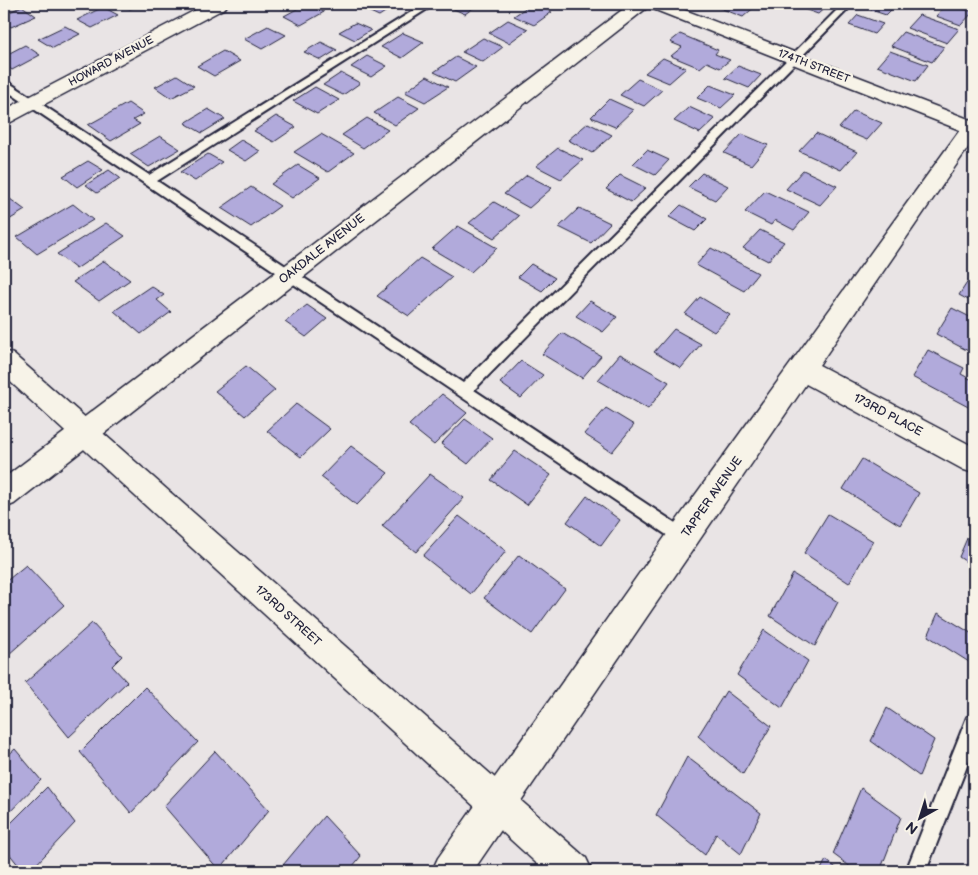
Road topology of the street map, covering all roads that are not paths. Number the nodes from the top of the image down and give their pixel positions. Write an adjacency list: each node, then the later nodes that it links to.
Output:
1 (9, 4): 7 (lane)
2 (219, 4): 10 (street, HOWARD AVENUE)
3 (430, 4): 13 (lane)
4 (641, 4): 14 (street, OAKDALE AVENUE)
5 (654, 4): 8 (street, 174TH STREET)
6 (848, 4): 8 (lane)
7 (4, 6)
8 (794, 58): 12 (street, 174TH STREET); 17 (lane)
9 (4, 84): 10 (lane)
10 (33, 103): 11 (street, HOWARD AVENUE); 13 (lane)
11 (4, 118)
12 (974, 127): 16 (street, TAPPER AVENUE)
13 (148, 181): 14 (lane)
14 (289, 274): 17 (lane); 18 (street, OAKDALE AVENUE)
15 (4, 361): 18 (street, 173RD STREET)
16 (802, 369): 19 (street, 173RD PLACE); 21 (street, TAPPER AVENUE)
17 (464, 391): 21 (lane)
18 (84, 433): 20 (street, OAKDALE AVENUE); 24 (street, 173RD STREET)
19 (974, 461)
20 (4, 495)
21 (684, 537): 24 (street, TAPPER AVENUE)
22 (974, 724): 23 (lane)
23 (970, 750): 27 (lane)
24 (499, 804): 25 (street, TAPPER AVENUE); 26 (street, 173RD STREET)
25 (451, 871)
26 (573, 871)
27 (916, 871)

